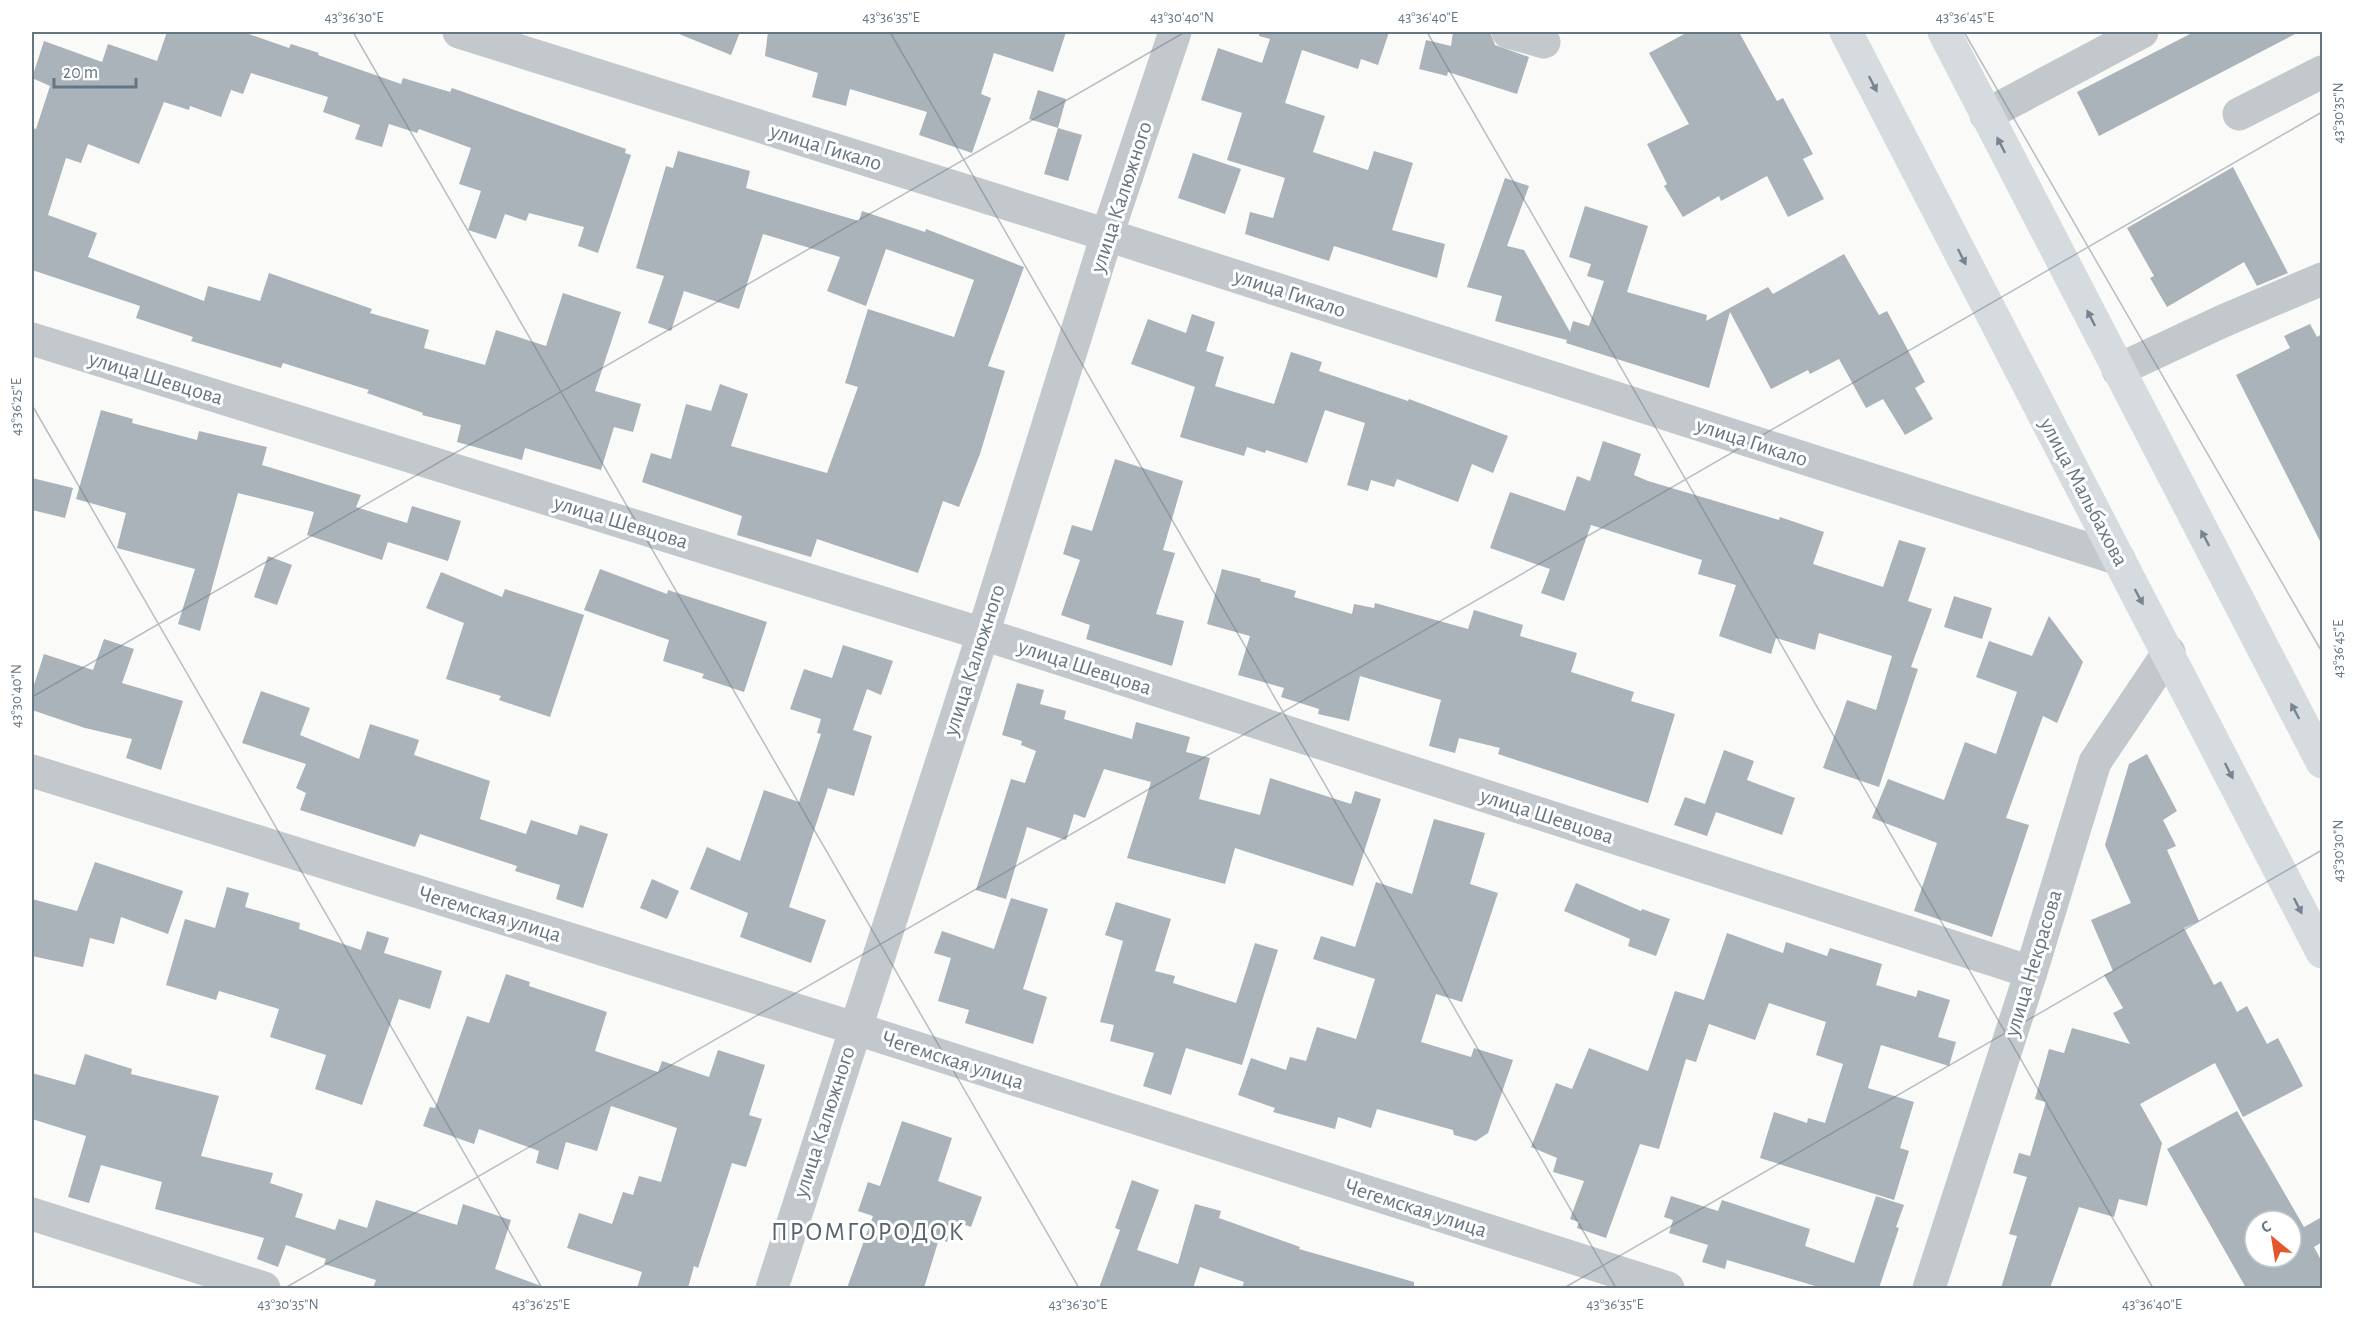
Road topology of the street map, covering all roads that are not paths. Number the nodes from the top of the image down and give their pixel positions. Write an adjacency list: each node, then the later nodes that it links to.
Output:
1 (459, 32): 11 (street, улица Гикало)
2 (1175, 32): 11 (street, улица Калюжного)
3 (1509, 32): 7 (street)
4 (1846, 32): 15 (main road, улица Мальбахова, one-way to 15)
5 (1944, 32): 10 (main road)
6 (2129, 34): 10 (street)
7 (1544, 42)
8 (2322, 72): 9 (street)
9 (2239, 114)
10 (1986, 115): 14 (main road, one-way to 10)
11 (1107, 235): 15 (street, улица Гикало); 16 (street, улица Калюжного)
12 (2322, 279): 14 (street)
13 (32, 339): 16 (street, улица Шевцова)
14 (2118, 370): 18 (main road, one-way to 14)
15 (2119, 559): 17 (main road, улица Мальбахова, one-way to 17)
16 (983, 634): 21 (street, улица Шевцова); 22 (street, улица Калюжного)
17 (2169, 652): 20 (main road, улица Мальбахова, one-way to 20); 21 (street, улица Некрасова)
18 (2322, 762)
19 (32, 771): 22 (street, Чегемская улица)
20 (2322, 952)
21 (2031, 972): 27 (street, улица Некрасова)
22 (854, 1028): 25 (street, улица Калюжного); 26 (street, Чегемская улица)
23 (32, 1214): 24 (street)
24 (264, 1288)
25 (772, 1288)
26 (1668, 1288)
27 (1929, 1288)

